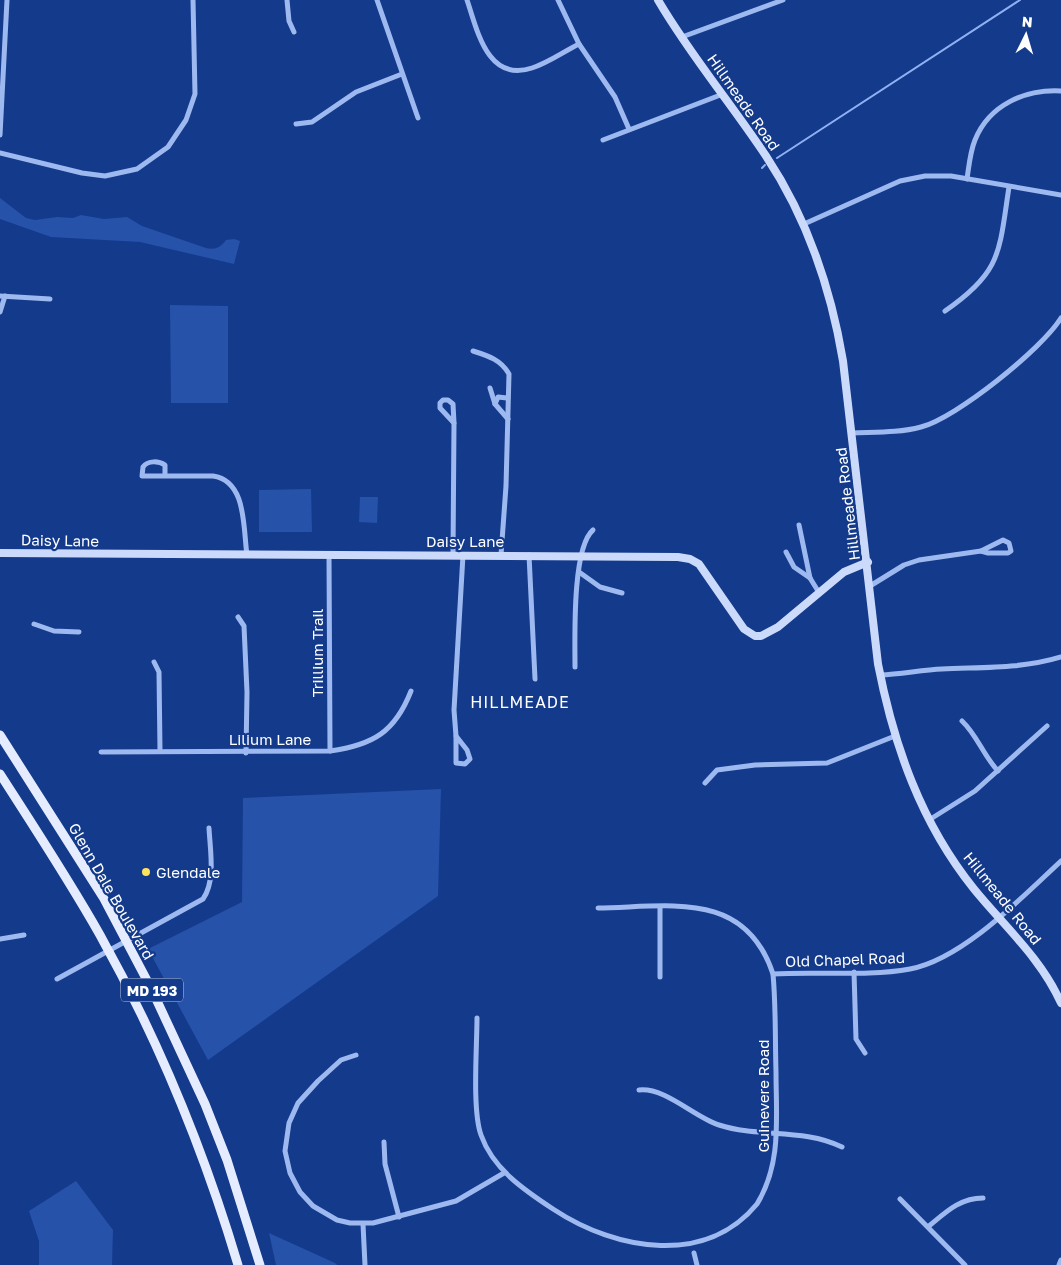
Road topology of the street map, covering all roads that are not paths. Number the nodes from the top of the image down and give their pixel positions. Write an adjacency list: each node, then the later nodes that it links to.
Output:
1 (6, 0): 18 (street)
2 (193, 0): 20 (street)
3 (287, 0): 9 (street)
4 (377, 0): 12 (street)
5 (466, 0): 11 (street)
6 (558, 0): 11 (street)
7 (658, 0): 10 (street, Hillmeade Road)
8 (783, 0): 10 (street)
9 (294, 32)
10 (682, 37): 14 (street, Hillmeade Road)
11 (579, 44): 17 (street)
12 (402, 74): 15 (street); 16 (street)
13 (1061, 92): 21 (street)
14 (723, 94): 17 (street); 24 (street, Hillmeade Road)
15 (418, 118)
16 (296, 124)
17 (629, 129): 19 (street)
18 (0, 135)
19 (603, 140)
20 (0, 153)
21 (967, 179): 22 (street); 24 (street)
22 (1009, 187): 23 (street); 27 (street)
23 (1061, 195)
24 (804, 224): 36 (street, Hillmeade Road)
25 (3, 296): 26 (street); 28 (street)
26 (50, 299)
27 (945, 311)
28 (0, 312)
29 (1061, 318): 36 (street)
30 (473, 351): 32 (street)
31 (490, 388): 33 (street)
32 (508, 398): 33 (street); 34 (street)
33 (495, 404): 34 (street)
34 (508, 419): 46 (street)
35 (454, 423): 44 (street)
36 (852, 434): 50 (street, Hillmeade Road)
37 (165, 475): 37 (street); 43 (street)
38 (799, 525): 52 (street)
39 (593, 530): 49 (street)
40 (981, 551): 40 (street); 53 (street)
41 (786, 552): 52 (street)
42 (0, 553): 43 (street, Daisy Lane)
43 (247, 555): 48 (street, Daisy Lane)
44 (452, 555): 45 (street, Daisy Lane); 48 (street, Daisy Lane)
45 (463, 555): 46 (street, Daisy Lane); 68 (street)
46 (501, 555): 47 (street, Daisy Lane)
47 (529, 555): 49 (street, Daisy Lane); 63 (street)
48 (329, 556): 71 (street, Trillium Trail)
49 (581, 556): 51 (street); 54 (street, Daisy Lane)
50 (868, 562): 53 (street, Hillmeade Road); 54 (street, Daisy Lane)
51 (579, 572): 55 (street); 61 (street)
52 (810, 578): 54 (street)
53 (870, 586): 62 (street, Hillmeade Road)
54 (818, 592)
55 (622, 593)
56 (238, 617): 73 (street)
57 (34, 624): 58 (street)
58 (78, 632)
59 (1061, 657): 62 (street)
60 (154, 662): 70 (street)
61 (575, 667)
62 (880, 675): 69 (street, Hillmeade Road)
63 (534, 679)
64 (411, 691): 71 (street, Lilium Lane)
65 (962, 721): 74 (street)
66 (1047, 726): 74 (street)
67 (0, 735): 85 (main road, Glenn Dale Boulevard / MD 193)
68 (456, 736): 68 (street)
69 (895, 736): 76 (street); 77 (street, Hillmeade Road)
70 (160, 751): 72 (street, Lilium Lane); 73 (street, Lilium Lane)
71 (330, 751): 73 (street, Lilium Lane)
72 (101, 752)
73 (246, 752)
74 (998, 770): 77 (street)
75 (0, 774): 86 (main road, MD 193)
76 (705, 783)
77 (929, 820): 82 (street, Hillmeade Road)
78 (209, 828): 85 (street)
79 (1061, 862): 82 (street, Old Chapel Road)
80 (598, 908): 81 (street, Guinevere Road)
81 (660, 908): 88 (street, Guinevere Road); 89 (street)
82 (997, 917): 87 (street, Old Chapel Road); 91 (street, Hillmeade Road)
83 (24, 935): 84 (street)
84 (0, 939)
85 (126, 940): 86 (street); 112 (main road, Glenn Dale Boulevard / MD 193)
86 (109, 952): 90 (street); 111 (main road, MD 193)
87 (854, 972): 88 (street, Old Chapel Road); 93 (street)
88 (773, 974): 96 (street, Guinevere Road)
89 (660, 977)
90 (57, 979)
91 (1061, 1003)
92 (477, 1018): 99 (street)
93 (865, 1053)
94 (356, 1055): 103 (street)
95 (639, 1090): 96 (street)
96 (777, 1133): 98 (street); 105 (street, Guinevere Road)
97 (384, 1142): 102 (street)
98 (842, 1147)
99 (504, 1173): 102 (street); 106 (street)
100 (984, 1198): 104 (street)
101 (900, 1199): 104 (street)
102 (399, 1217): 103 (street)
103 (363, 1224): 113 (street)
104 (929, 1226): 115 (street)
105 (738, 1230)
106 (634, 1250)
107 (704, 1250): 108 (street)
108 (694, 1253): 109 (street); 114 (street)
109 (687, 1254)
110 (1061, 1260): 116 (street)
111 (238, 1265)
112 (260, 1265)
113 (365, 1265)
114 (697, 1265)
115 (965, 1265)
116 (1058, 1265)

